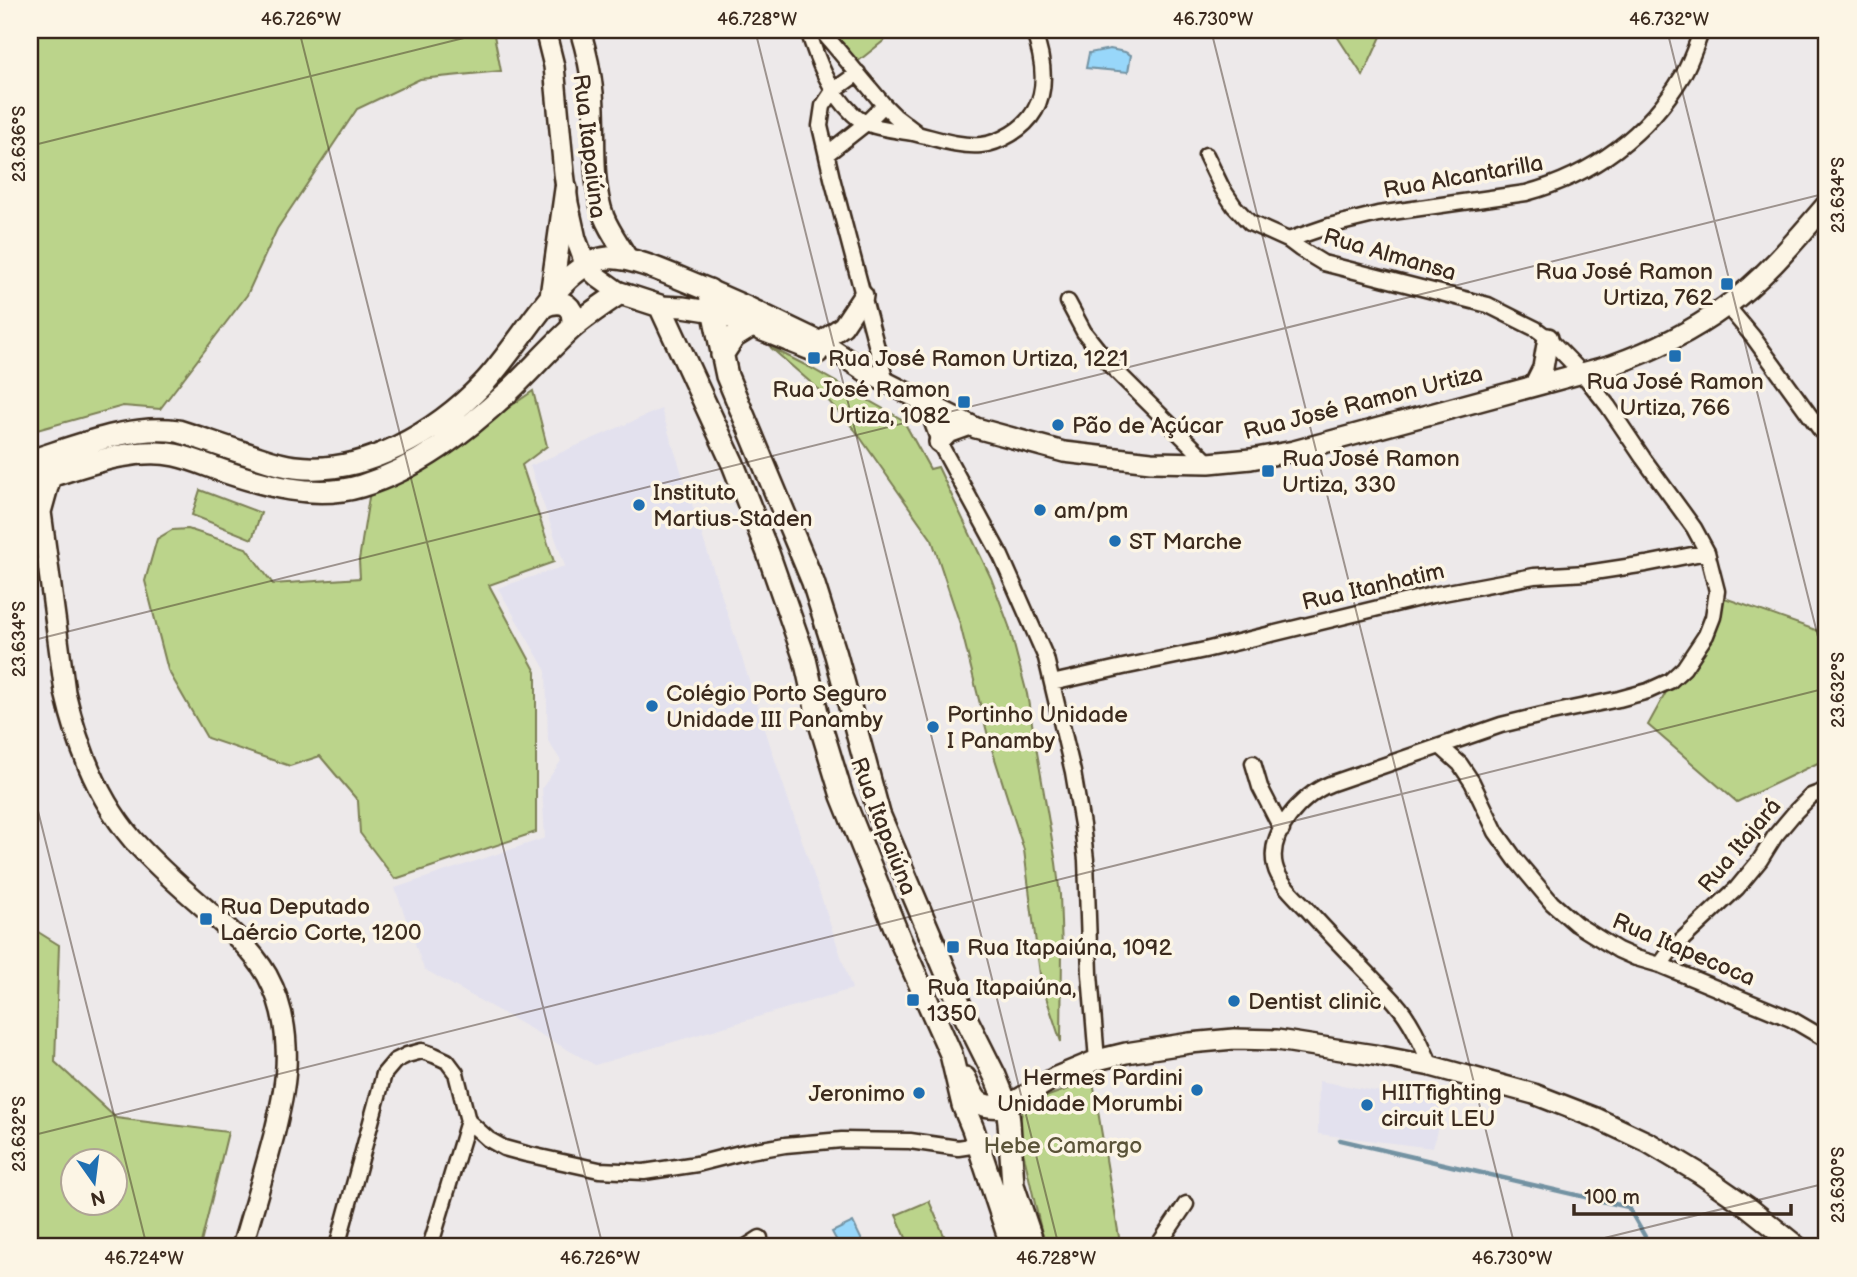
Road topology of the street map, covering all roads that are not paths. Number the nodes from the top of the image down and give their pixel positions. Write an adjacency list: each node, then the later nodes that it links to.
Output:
1 (545, 30): 14 (main road, Rua Itapaiúna)
2 (580, 30): 17 (main road, Rua Itapaiúna)
3 (808, 30): 8 (street)
4 (821, 30): 7 (street)
5 (1033, 30): 11 (street)
6 (1702, 30): 16 (street, Rua Alcantarilla)
7 (858, 73): 8 (street); 9 (street)
8 (833, 91): 10 (street); 12 (street)
9 (884, 105): 10 (street); 11 (street)
10 (865, 124): 11 (street); 12 (street)
11 (920, 135)
12 (827, 154): 21 (street)
13 (1206, 155): 16 (street, Rua Almansa)
14 (566, 190): 18 (main road, Rua Itapaiúna); 22 (main road)
15 (1827, 204): 25 (main road, Rua José Ramon Urtiza)
16 (1288, 240): 29 (street, Rua Almansa)
17 (628, 259): 18 (main road); 19 (main road, Rua José Ramon Urtiza)
18 (586, 266): 20 (main road); 22 (main road)
19 (709, 290): 26 (main road, Rua Itapaiúna); 30 (main road, Rua José Ramon Urtiza)
20 (620, 293): 24 (main road); 28 (main road)
21 (863, 296): 30 (main road); 34 (street)
22 (547, 301): 28 (main road); 41 (main road)
23 (1068, 302): 42 (street)
24 (660, 306): 26 (main road, Rua José Ramon Urtiza); 43 (main road, Rua Itapaiúna)
25 (1727, 306): 33 (main road, Rua José Ramon Urtiza); 38 (street)
26 (715, 312): 27 (main road, Rua José Ramon Urtiza); 31 (main road, Rua Itapaiúna)
27 (750, 327): 31 (main road); 32 (main road, Rua José Ramon Urtiza)
28 (572, 328): 44 (main road)
29 (1548, 338): 33 (street, Rua Almansa); 35 (main road)
30 (821, 342): 32 (main road, Rua José Ramon Urtiza)
31 (722, 355): 40 (main road, Rua Itapaiúna)
32 (868, 373): 34 (main road, Rua José Ramon Urtiza)
33 (1582, 373): 35 (main road, Rua José Ramon Urtiza); 47 (street, Rua Almansa)
34 (886, 382): 36 (main road, Rua José Ramon Urtiza)
35 (1534, 386): 42 (main road, Rua José Ramon Urtiza)
36 (925, 403): 37 (main road, Rua José Ramon Urtiza); 39 (street)
37 (970, 425): 39 (main road); 42 (main road, Rua José Ramon Urtiza)
38 (1827, 439)
39 (939, 442): 48 (street)
40 (756, 446): 43 (main road); 54 (main road, Rua Itapaiúna)
41 (30, 461)
42 (1209, 463)
43 (733, 464): 53 (main road, Rua Itapaiúna)
44 (51, 476): 45 (main road); 46 (main road)
45 (30, 482)
46 (36, 507): 67 (main road)
47 (1707, 552): 48 (street, Rua Itanhatim); 49 (street, Rua Almansa)
48 (1052, 683): 58 (street)
49 (1440, 746): 52 (street, Rua Almansa); 55 (street, Rua Itapecoca)
50 (1253, 763): 52 (street)
51 (1827, 790): 55 (street, Rua Itajará)
52 (1282, 830): 59 (street)
53 (881, 893): 54 (main road); 57 (main road, Rua Itapaiúna)
54 (916, 905): 60 (main road, Rua Itapaiúna)
55 (1660, 965): 56 (street, Rua Itapecoca)
56 (1827, 1040)
57 (951, 1054): 62 (main road); 64 (main road, Rua Itapaiúna)
58 (1097, 1060): 59 (main road); 61 (main road)
59 (1431, 1066): 74 (main road)
60 (995, 1076): 61 (main road); 62 (main road, Rua Itapaiúna)
61 (1056, 1077): 62 (main road)
62 (1007, 1106): 72 (main road, Rua Itapaiúna)
63 (468, 1121): 64 (street); 68 (street); 69 (street)
64 (975, 1137): 71 (main road, Rua Itapaiúna)
65 (1186, 1204): 73 (street)
66 (760, 1238): 70 (street)
67 (242, 1247)
68 (337, 1247)
69 (430, 1247)
70 (746, 1247)
71 (1012, 1247)
72 (1034, 1247)
73 (1160, 1247)
74 (1798, 1247)

